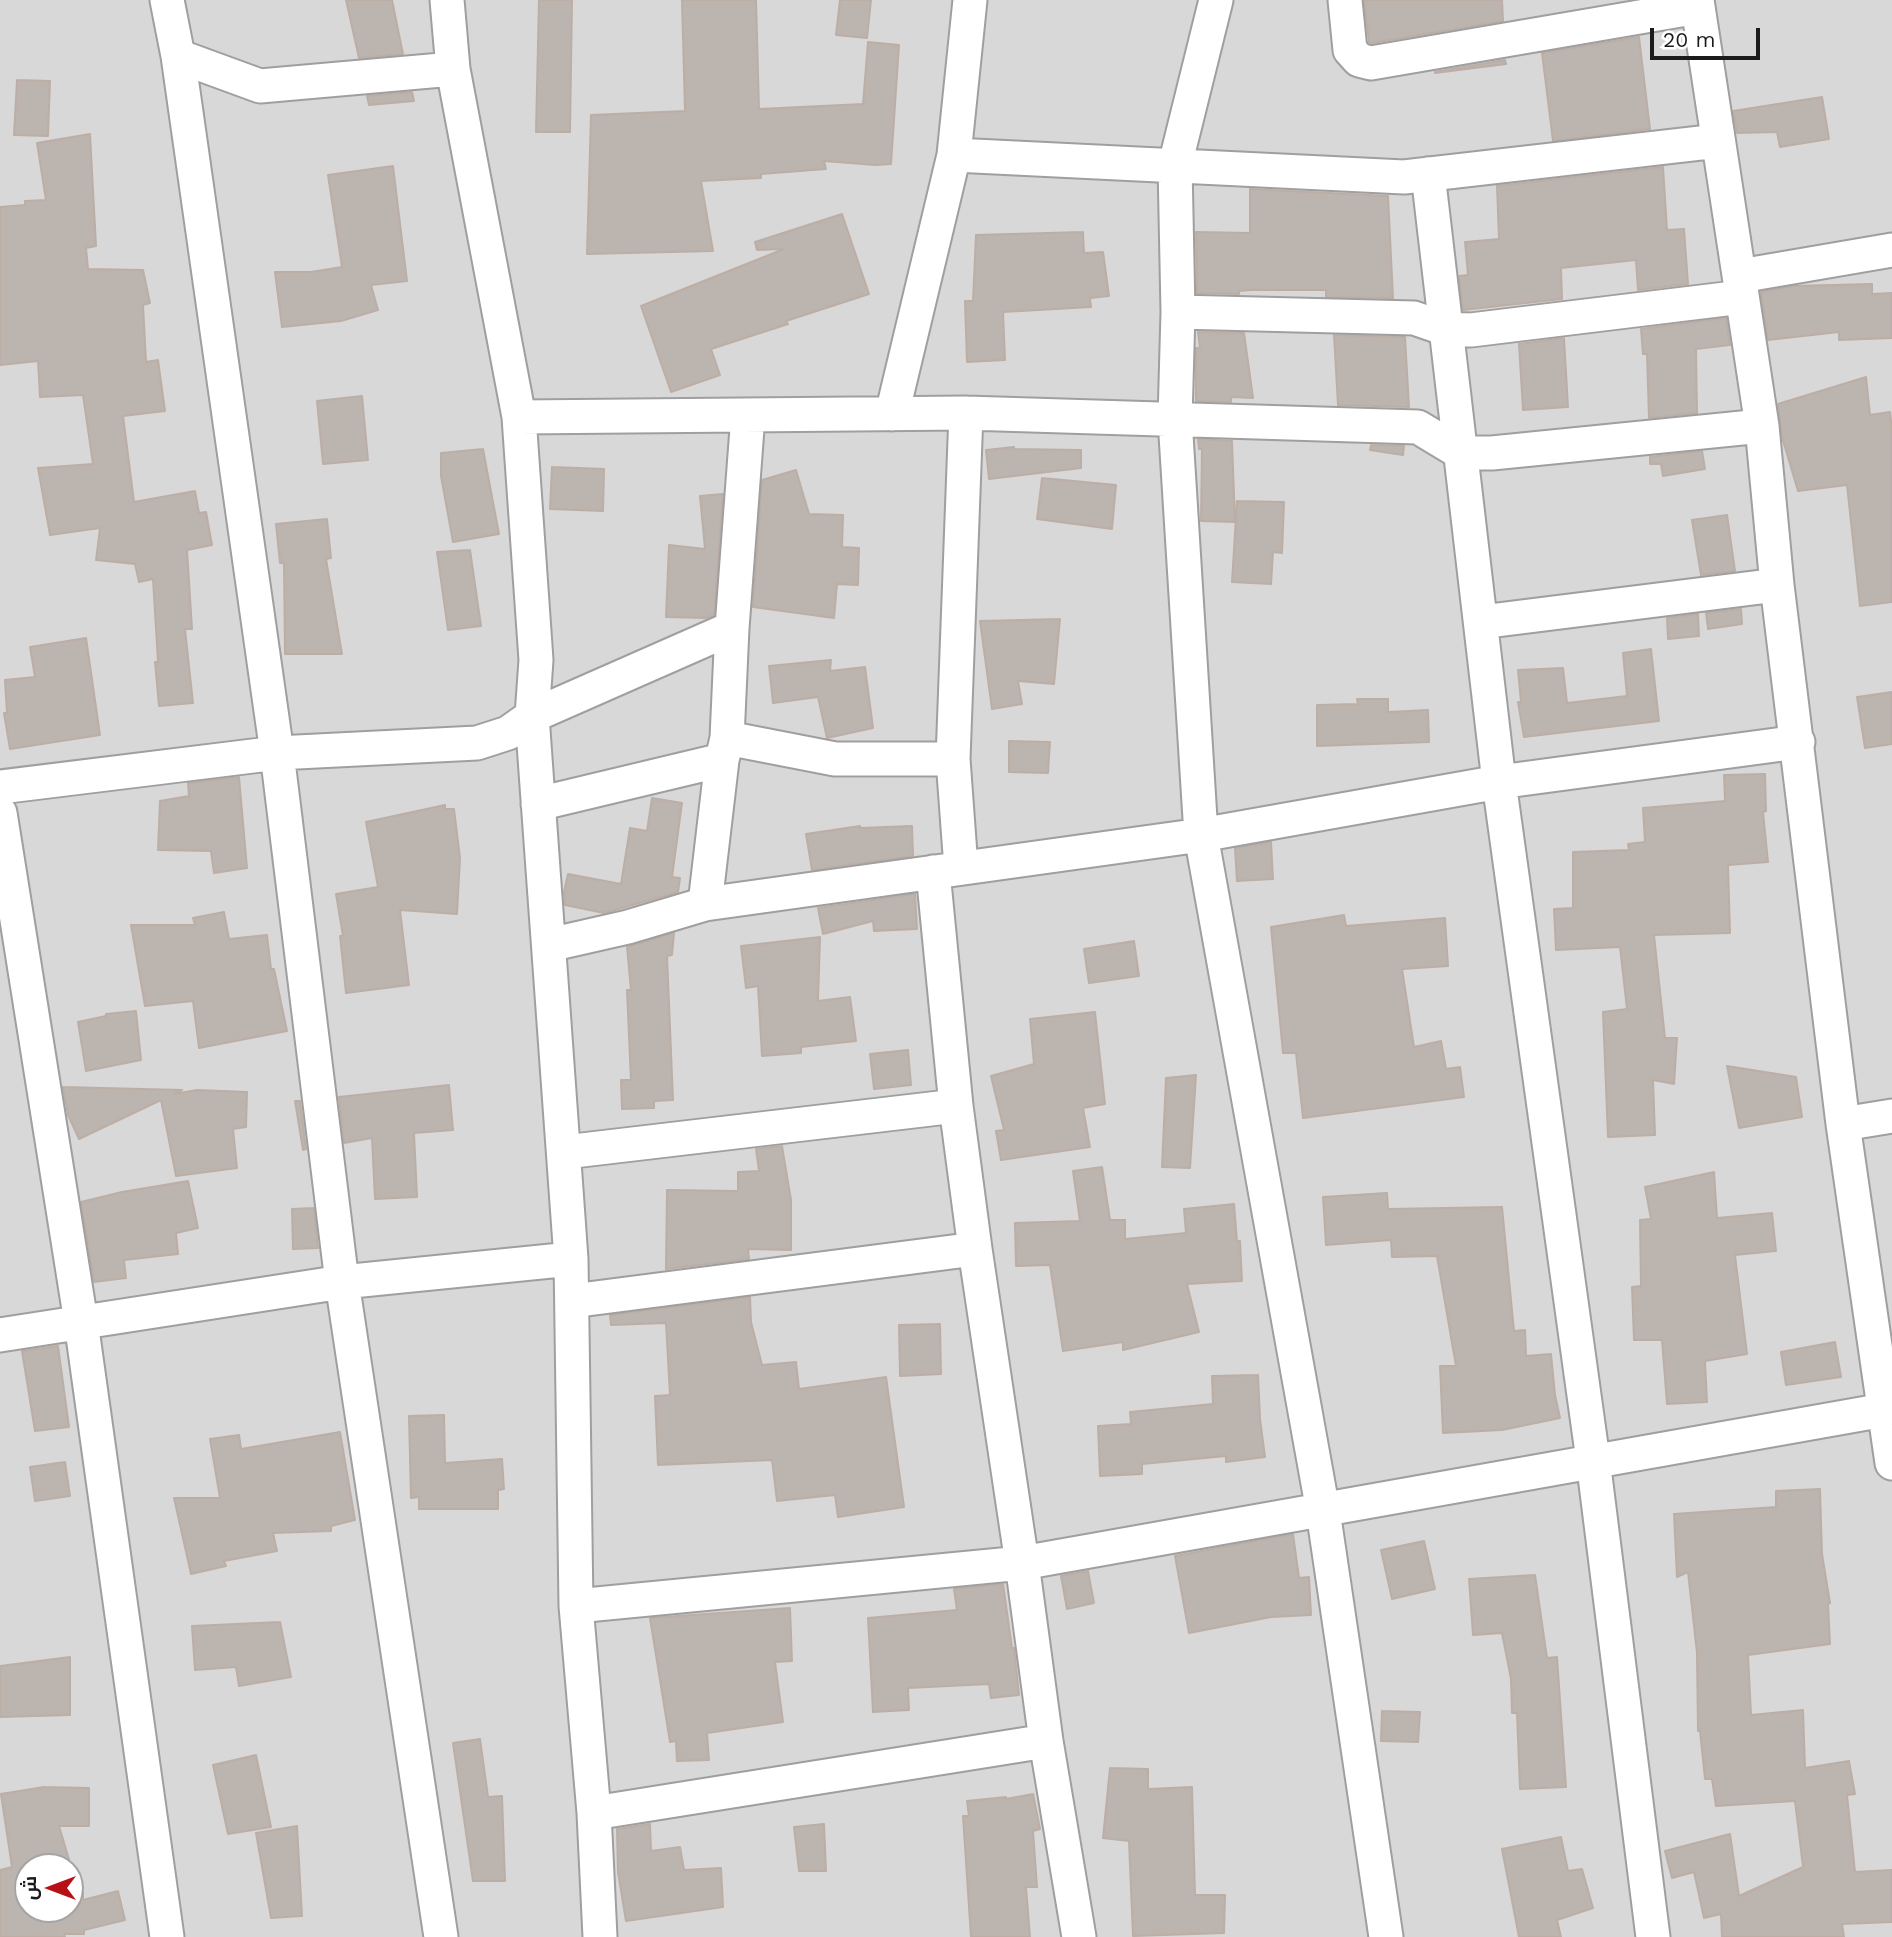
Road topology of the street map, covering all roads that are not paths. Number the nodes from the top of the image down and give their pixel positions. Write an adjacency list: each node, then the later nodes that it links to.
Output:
1 (167, 0): 7 (street)
2 (447, 0): 8 (street)
3 (970, 0): 10 (street)
4 (1216, 0): 11 (street)
5 (1345, 0): 6 (street)
6 (1698, 4): 9 (street)
7 (178, 56): 8 (street); 30 (street)
8 (453, 69): 20 (street)
9 (1718, 141): 12 (street); 14 (street)
10 (954, 155): 11 (street); 18 (street)
11 (1175, 165): 12 (street); 15 (street)
12 (1427, 174): 16 (street)
13 (1892, 250): 14 (street)
14 (1741, 287): 16 (street); 22 (street)
15 (1178, 312): 16 (street); 21 (street)
16 (1446, 329): 23 (street)
17 (966, 413): 18 (street); 21 (street); 31 (street)
18 (892, 414): 19 (street)
19 (748, 415): 20 (street); 26 (street)
20 (519, 417): 27 (street)
21 (1175, 419): 23 (street); 36 (street)
22 (1762, 426): 23 (street); 24 (street)
23 (1461, 453): 25 (street)
24 (1777, 585): 25 (street); 28 (street)
25 (1481, 622): 32 (street)
26 (732, 628): 27 (street); 29 (street)
27 (532, 716): 30 (street); 34 (street)
28 (1798, 742): 32 (street); 42 (street)
29 (724, 749): 31 (street); 34 (street); 38 (street)
30 (277, 754): 33 (street); 46 (street)
31 (953, 759): 37 (street)
32 (1499, 782): 36 (street); 51 (street)
33 (0, 787)
34 (538, 804): 39 (street)
35 (0, 813): 48 (street)
36 (1201, 835): 37 (street); 53 (street)
37 (947, 870): 38 (street); 40 (street)
38 (705, 904): 39 (street)
39 (549, 945): 43 (street)
40 (956, 1106): 43 (street); 44 (street)
41 (1892, 1116): 42 (street)
42 (1843, 1124): 50 (street)
43 (565, 1152): 45 (street)
44 (975, 1249): 47 (street); 54 (street)
45 (571, 1259): 46 (street); 47 (street)
46 (342, 1283): 48 (street); 59 (street)
47 (572, 1301): 55 (street)
48 (81, 1322): 49 (street); 58 (street)
49 (0, 1335)
50 (1884, 1410): 51 (street); 52 (street)
51 (1593, 1460): 53 (street); 63 (street)
52 (1892, 1462)
53 (1323, 1511): 54 (street); 62 (street)
54 (1022, 1563): 55 (street); 56 (street)
55 (576, 1606): 57 (street)
56 (1046, 1741): 57 (street); 61 (street)
57 (594, 1813): 60 (street)
58 (167, 1937)
59 (441, 1937)
60 (600, 1937)
61 (1079, 1937)
62 (1386, 1937)
63 (1653, 1937)

